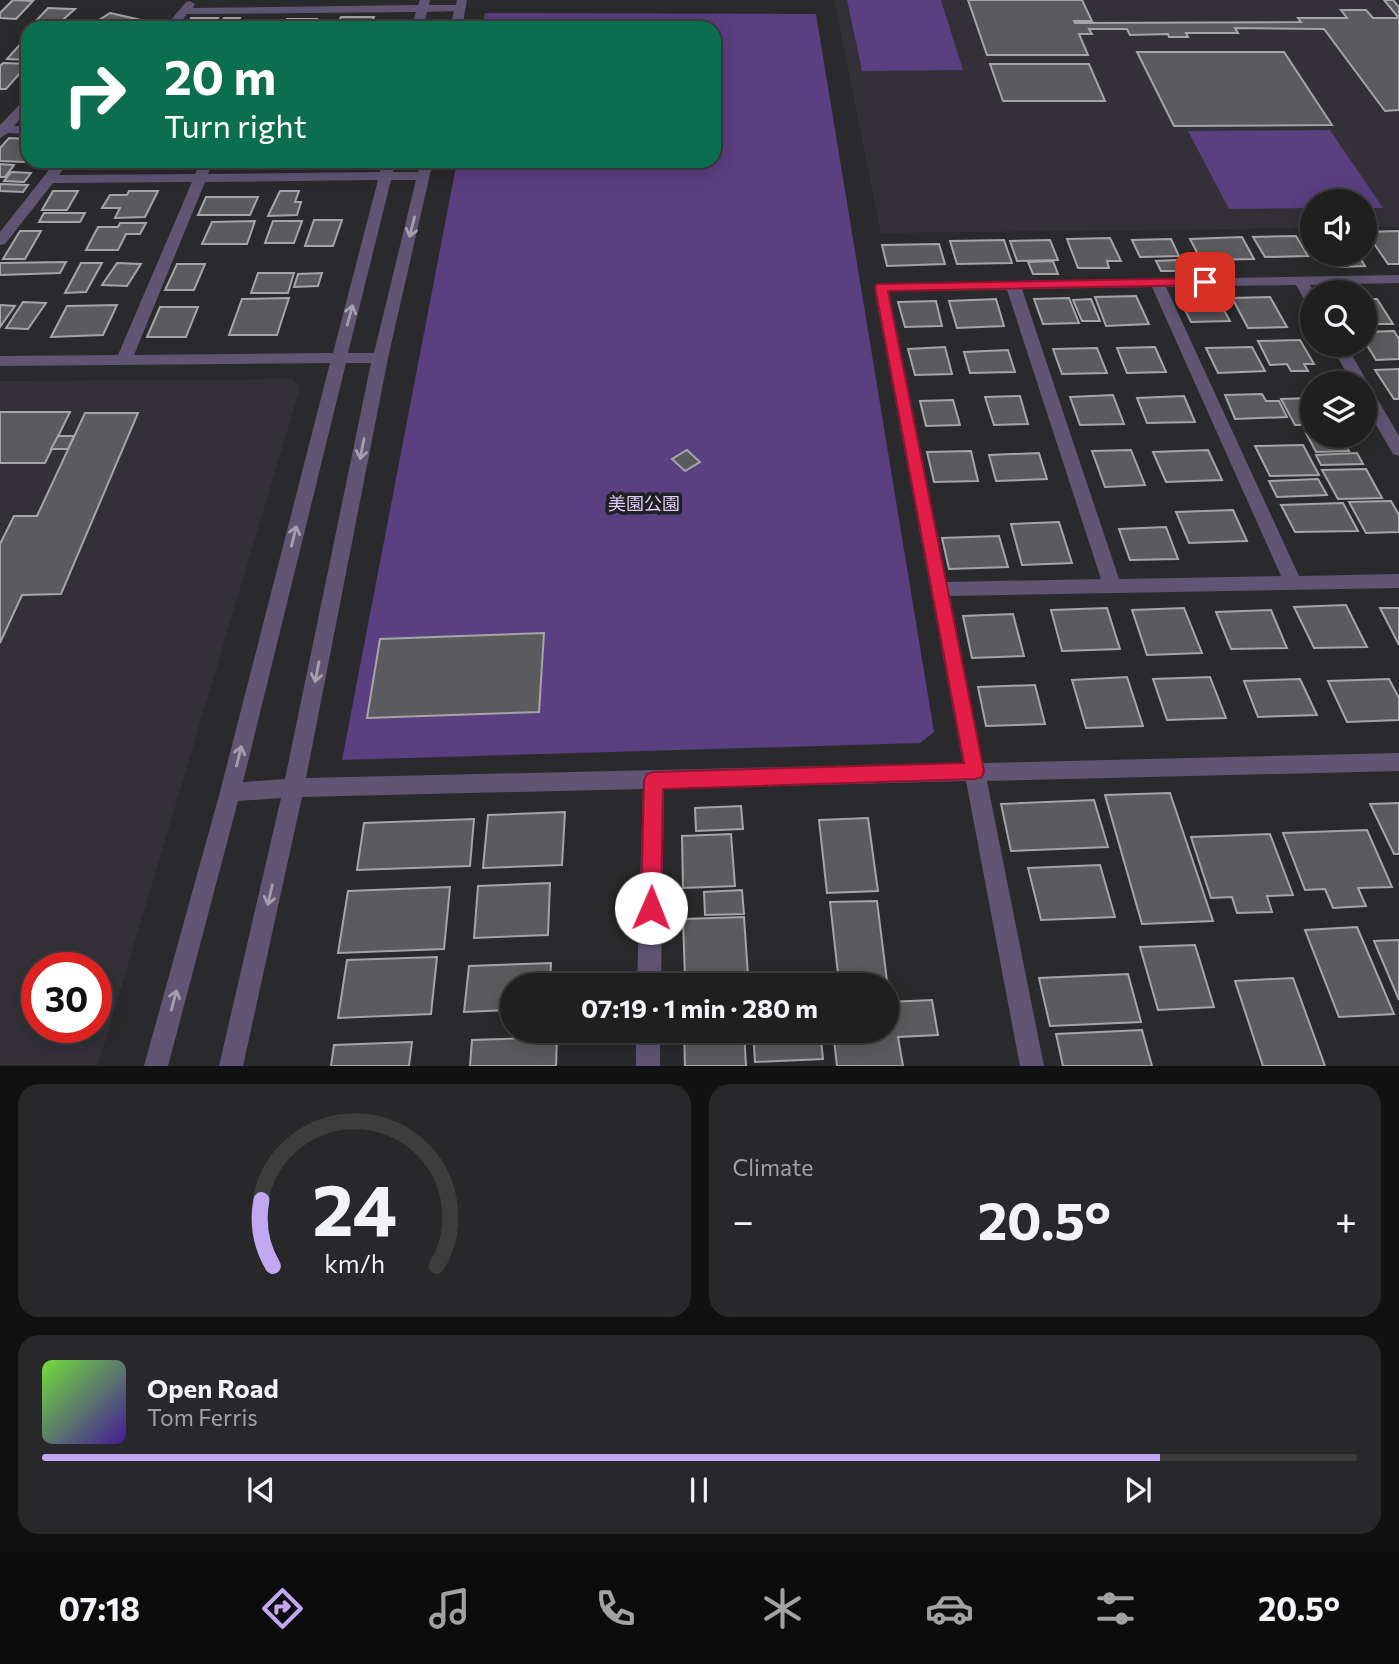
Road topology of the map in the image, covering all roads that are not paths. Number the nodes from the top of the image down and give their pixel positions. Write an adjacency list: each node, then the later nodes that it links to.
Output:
1 (192, 0): 5 (street)
2 (423, 4): 3 (street); 4 (street); 7 (street)
3 (461, 4)
4 (274, 10): 5 (street)
5 (184, 11): 6 (street)
6 (176, 21)
7 (419, 21)
8 (21, 110): 10 (street)
9 (21, 130): 10 (street)
10 (1, 131)
11 (58, 168): 15 (street)
12 (204, 168): 16 (street)
13 (387, 169): 14 (street); 16 (street); 24 (street, one-way to 13)
14 (426, 169): 23 (street, one-way to 23)
15 (50, 179): 16 (street); 17 (street)
16 (198, 180): 25 (street)
17 (0, 241)
18 (1399, 279): 19 (street)
19 (1350, 280)
20 (1300, 281): 21 (street)
21 (1157, 282): 22 (street); 30 (street)
22 (1013, 285): 31 (street); 32 (street)
23 (380, 358): 24 (street); 36 (street, one-way to 36)
24 (338, 359): 25 (street); 37 (street, one-way to 24)
25 (124, 360): 26 (street)
26 (0, 361)
27 (1377, 412): 28 (street)
28 (1399, 450)
29 (1399, 581): 30 (street)
30 (1293, 583): 31 (street)
31 (1112, 586): 32 (street)
32 (940, 589): 34 (street)
33 (1399, 762): 34 (street)
34 (975, 771): 35 (street); 43 (street)
35 (654, 780): 36 (street); 38 (street)
36 (294, 788): 37 (street); 41 (street, one-way to 41)
37 (230, 792): 40 (street, one-way to 37)
38 (649, 973)
39 (648, 1043): 42 (street)
40 (156, 1066)
41 (231, 1066)
42 (648, 1066)
43 (1032, 1066)

